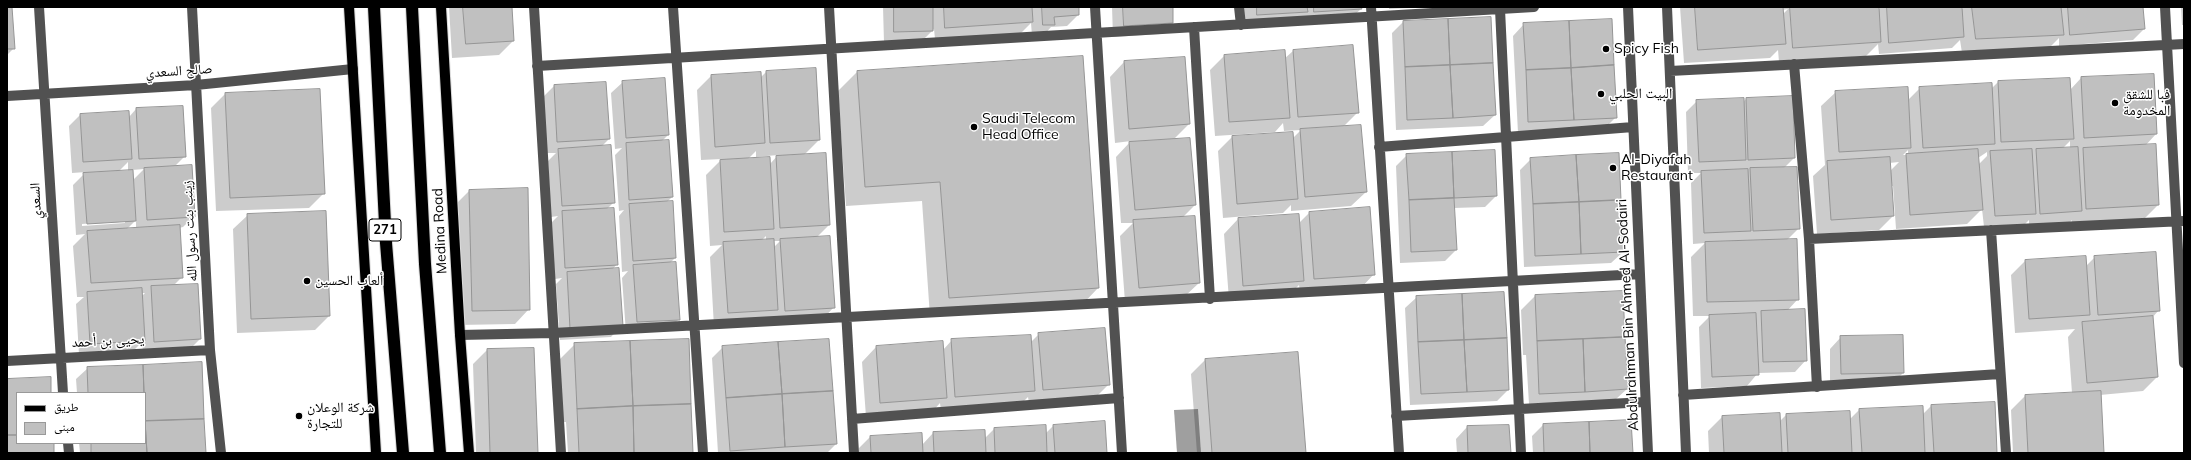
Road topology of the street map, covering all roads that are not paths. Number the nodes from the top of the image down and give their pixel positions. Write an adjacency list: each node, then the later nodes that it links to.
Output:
1 (39, 7): 30 (street, السعدي)
2 (192, 7): 29 (street, زينب بنت رسول الله)
3 (349, 7): 27 (main road)
4 (374, 7): 62 (highway, 271)
5 (412, 7): 63 (highway)
6 (441, 7): 46 (main road, Medina Road)
7 (534, 7): 26 (street)
8 (673, 7): 24 (street)
9 (829, 7): 23 (street)
10 (1095, 7): 20 (street)
11 (1239, 7): 18 (street)
12 (1534, 7): 16 (street)
13 (1628, 7): 32 (street, Abdulrahman Bin Ahmed Al-Sodairi)
14 (1667, 7): 28 (street)
15 (2165, 7): 22 (street)
16 (1500, 9): 17 (street); 33 (street)
17 (1371, 12): 18 (street); 34 (street)
18 (1241, 24): 19 (street)
19 (1194, 27): 20 (street); 41 (street)
20 (1095, 33): 23 (street); 42 (street)
21 (2184, 44): 22 (street)
22 (2167, 45): 25 (street); 35 (street)
23 (831, 49): 24 (street); 43 (street)
24 (676, 58): 26 (street); 44 (street)
25 (1794, 64): 28 (street); 37 (street)
26 (537, 66): 45 (street)
27 (353, 69): 29 (street, صالح السعدي); 61 (main road)
28 (1670, 71): 54 (street)
29 (196, 85): 30 (street, صالح السعدي); 47 (street, زينب بنت رسول الله)
30 (44, 94): 31 (street, صالح السعدي); 48 (street, السعدي)
31 (7, 96)
32 (1633, 127): 33 (street); 38 (street, Abdulrahman Bin Ahmed Al-Sodairi)
33 (1506, 137): 34 (street); 39 (street)
34 (1379, 147): 40 (street)
35 (2180, 221): 36 (street); 50 (street)
36 (1991, 230): 37 (street); 51 (street)
37 (1809, 239): 52 (street)
38 (1640, 274): 39 (street); 56 (street, Abdulrahman Bin Ahmed Al-Sodairi)
39 (1513, 282): 40 (street); 57 (street)
40 (1388, 289): 41 (street); 58 (street)
41 (1210, 299): 42 (street)
42 (1113, 304): 43 (street); 55 (street)
43 (846, 318): 44 (street); 59 (street)
44 (694, 326): 45 (street); 66 (street)
45 (553, 333): 46 (street); 65 (street)
46 (460, 335): 64 (main road, Medina Road)
47 (210, 350): 48 (street, يحيى بن أحمد); 60 (street, زينب بنت رسول الله)
48 (60, 358): 49 (street, يحيى بن أحمد); 53 (street, السعدي)
49 (7, 361)
50 (2184, 363)
51 (2000, 374): 52 (street); 73 (street)
52 (1817, 387): 54 (street)
53 (63, 392)
54 (1683, 395): 72 (street)
55 (1119, 398): 59 (street); 68 (street)
56 (1645, 402): 57 (street); 71 (street, Abdulrahman Bin Ahmed Al-Sodairi)
57 (1519, 409): 58 (street); 70 (street)
58 (1396, 416): 69 (street)
59 (852, 419): 67 (street)
60 (221, 453)
61 (376, 453)
62 (403, 453)
63 (440, 453)
64 (469, 453)
65 (561, 453)
66 (703, 453)
67 (854, 453)
68 (1122, 453)
69 (1398, 453)
70 (1522, 453)
71 (1648, 453)
72 (1686, 453)
73 (2006, 453)

